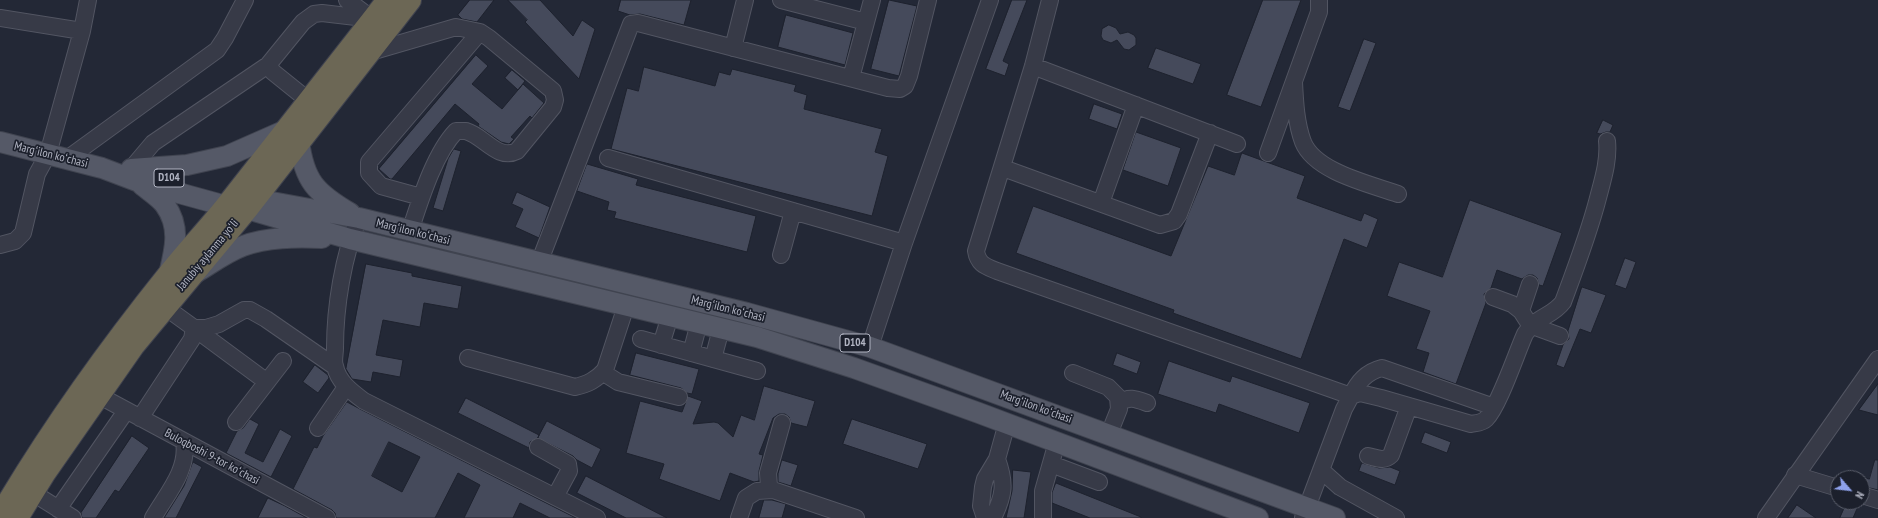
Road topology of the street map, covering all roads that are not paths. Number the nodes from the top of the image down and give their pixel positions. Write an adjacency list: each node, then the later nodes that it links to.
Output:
1 (88, 0): 16 (street)
2 (245, 0): 34 (street)
3 (347, 0): 14 (street)
4 (388, 0): 14 (highway, Janubiy aylanma yoʻli)
5 (410, 0): 19 (highway, Janubiy aylanma yoʻli)
6 (745, 0): 18 (street)
7 (781, 0): 15 (street)
8 (872, 0): 15 (street)
9 (928, 0): 22 (street)
10 (990, 0): 45 (street)
11 (1050, 0): 21 (street)
12 (1319, 0): 23 (street)
13 (0, 18): 16 (street)
14 (373, 19): 20 (street); 24 (highway, Janubiy aylanma yoʻli)
15 (866, 22): 22 (street)
16 (82, 31): 32 (street)
17 (480, 32): 19 (street); 38 (street); 38 (street)
18 (733, 48): 22 (street); 48 (street)
19 (367, 53): 27 (highway, Janubiy aylanma yoʻli)
20 (268, 64): 24 (street); 36 (street)
21 (1033, 66): 25 (street); 35 (street)
22 (851, 78)
23 (1294, 82): 31 (street); 37 (street)
24 (309, 101): 27 (highway, Janubiy aylanma yoʻli)
25 (1136, 105): 26 (street); 40 (street)
26 (1210, 133): 30 (street); 40 (street)
27 (293, 135): 36 (main road); 39 (highway, Janubiy aylanma yoʻli); 42 (main road)
28 (1607, 141): 57 (street)
29 (0, 142): 32 (main road, Margʻilon koʻchasi / D104)
30 (1237, 144)
31 (1268, 153)
32 (48, 154): 34 (main road, Margʻilon koʻchasi / D104); 46 (street)
33 (608, 158): 41 (street)
34 (67, 159): 36 (main road, Margʻilon koʻchasi / D104)
35 (1003, 168): 40 (street); 76 (street)
36 (135, 175): 39 (main road, Margʻilon koʻchasi / D104); 49 (main road)
37 (1398, 194)
38 (421, 197): 43 (street)
39 (241, 202): 42 (main road, Margʻilon koʻchasi / D104); 44 (main road, Margʻilon koʻchasi / D104); 49 (highway, Janubiy aylanma yoʻli)
40 (1101, 203)
41 (793, 211): 45 (street); 47 (street)
42 (359, 218): 43 (main road, Margʻilon koʻchasi / D104); 44 (street)
43 (410, 231): 48 (main road, Margʻilon koʻchasi / D104)
44 (350, 239): 49 (main road); 52 (main road, Margʻilon koʻchasi / D104); 69 (street)
45 (904, 242): 63 (street)
46 (0, 245)
47 (781, 255)
48 (539, 263): 63 (main road, Margʻilon koʻchasi / D104)
49 (179, 276): 53 (highway, Janubiy aylanma yoʻli); 104 (highway, Janubiy aylanma yoʻli)
50 (1530, 284): 54 (street)
51 (1493, 297): 54 (street)
52 (626, 306): 55 (main road, Margʻilon koʻchasi / D104); 70 (street)
53 (165, 307): 58 (street); 75 (highway, Janubiy aylanma yoʻli)
54 (1521, 311): 57 (street)
55 (670, 316): 56 (main road, Margʻilon koʻchasi / D104); 62 (street)
56 (699, 323): 59 (main road, Margʻilon koʻchasi / D104); 64 (street)
57 (1530, 325): 60 (street); 81 (street)
58 (194, 328): 69 (street); 73 (street); 83 (street)
59 (721, 329): 66 (street); 86 (main road, Margʻilon koʻchasi / D104)
60 (1560, 336)
61 (641, 339): 62 (street)
62 (661, 345): 64 (street)
63 (870, 347): 88 (main road, Margʻilon koʻchasi / D104)
64 (691, 354): 66 (street)
65 (468, 358): 70 (street)
66 (713, 359): 71 (street)
67 (1878, 359): 96 (street)
68 (283, 361): 73 (street)
69 (334, 366): 74 (street)
70 (605, 370): 77 (street)
71 (758, 371)
72 (1073, 373): 79 (street)
73 (267, 382): 84 (street)
74 (346, 387): 87 (street); 101 (street)
75 (98, 395): 82 (street, Buloqboshi 9-tor koʻchasi); 100 (highway, Janubiy aylanma yoʻli)
76 (1351, 396): 80 (street); 81 (street); 95 (street)
77 (679, 397)
78 (1147, 403): 79 (street)
79 (1119, 404): 88 (street)
80 (1409, 406): 81 (street); 92 (street)
81 (1494, 407)
82 (126, 411): 83 (street, Buloqboshi 9-tor koʻchasi); 102 (street)
83 (140, 418): 89 (street, Buloqboshi 9-tor koʻchasi)
84 (236, 422)
85 (782, 423): 99 (street)
86 (1007, 423): 90 (main road, Margʻilon koʻchasi / D104); 93 (street)
87 (318, 428)
88 (1109, 434): 103 (main road, Margʻilon koʻchasi / D104)
89 (184, 442): 107 (street); 108 (street, Buloqboshi 9-tor koʻchasi)
90 (1057, 442): 94 (street); 115 (main road, Margʻilon koʻchasi / D104)
91 (538, 447): 101 (street)
92 (1368, 456)
93 (997, 459): 112 (street); 113 (street)
94 (1051, 464): 97 (street); 114 (street)
95 (1321, 470): 103 (street); 117 (street)
96 (1796, 475): 98 (street); 118 (street)
97 (1099, 482)
98 (1830, 486)
99 (773, 490): 110 (street); 111 (street)
100 (33, 492): 102 (street); 105 (highway, Janubiy aylanma yoʻli)
101 (555, 497): 109 (street)
102 (58, 509): 106 (street)
103 (1305, 512): 116 (main road, Margʻilon koʻchasi / D104)
104 (0, 516)
105 (17, 518)
106 (73, 518)
107 (152, 518)
108 (327, 518)
109 (597, 518)
110 (739, 518)
111 (856, 518)
112 (985, 518)
113 (993, 518)
114 (1043, 518)
115 (1258, 518)
116 (1335, 518)
117 (1396, 518)
118 (1766, 518)

